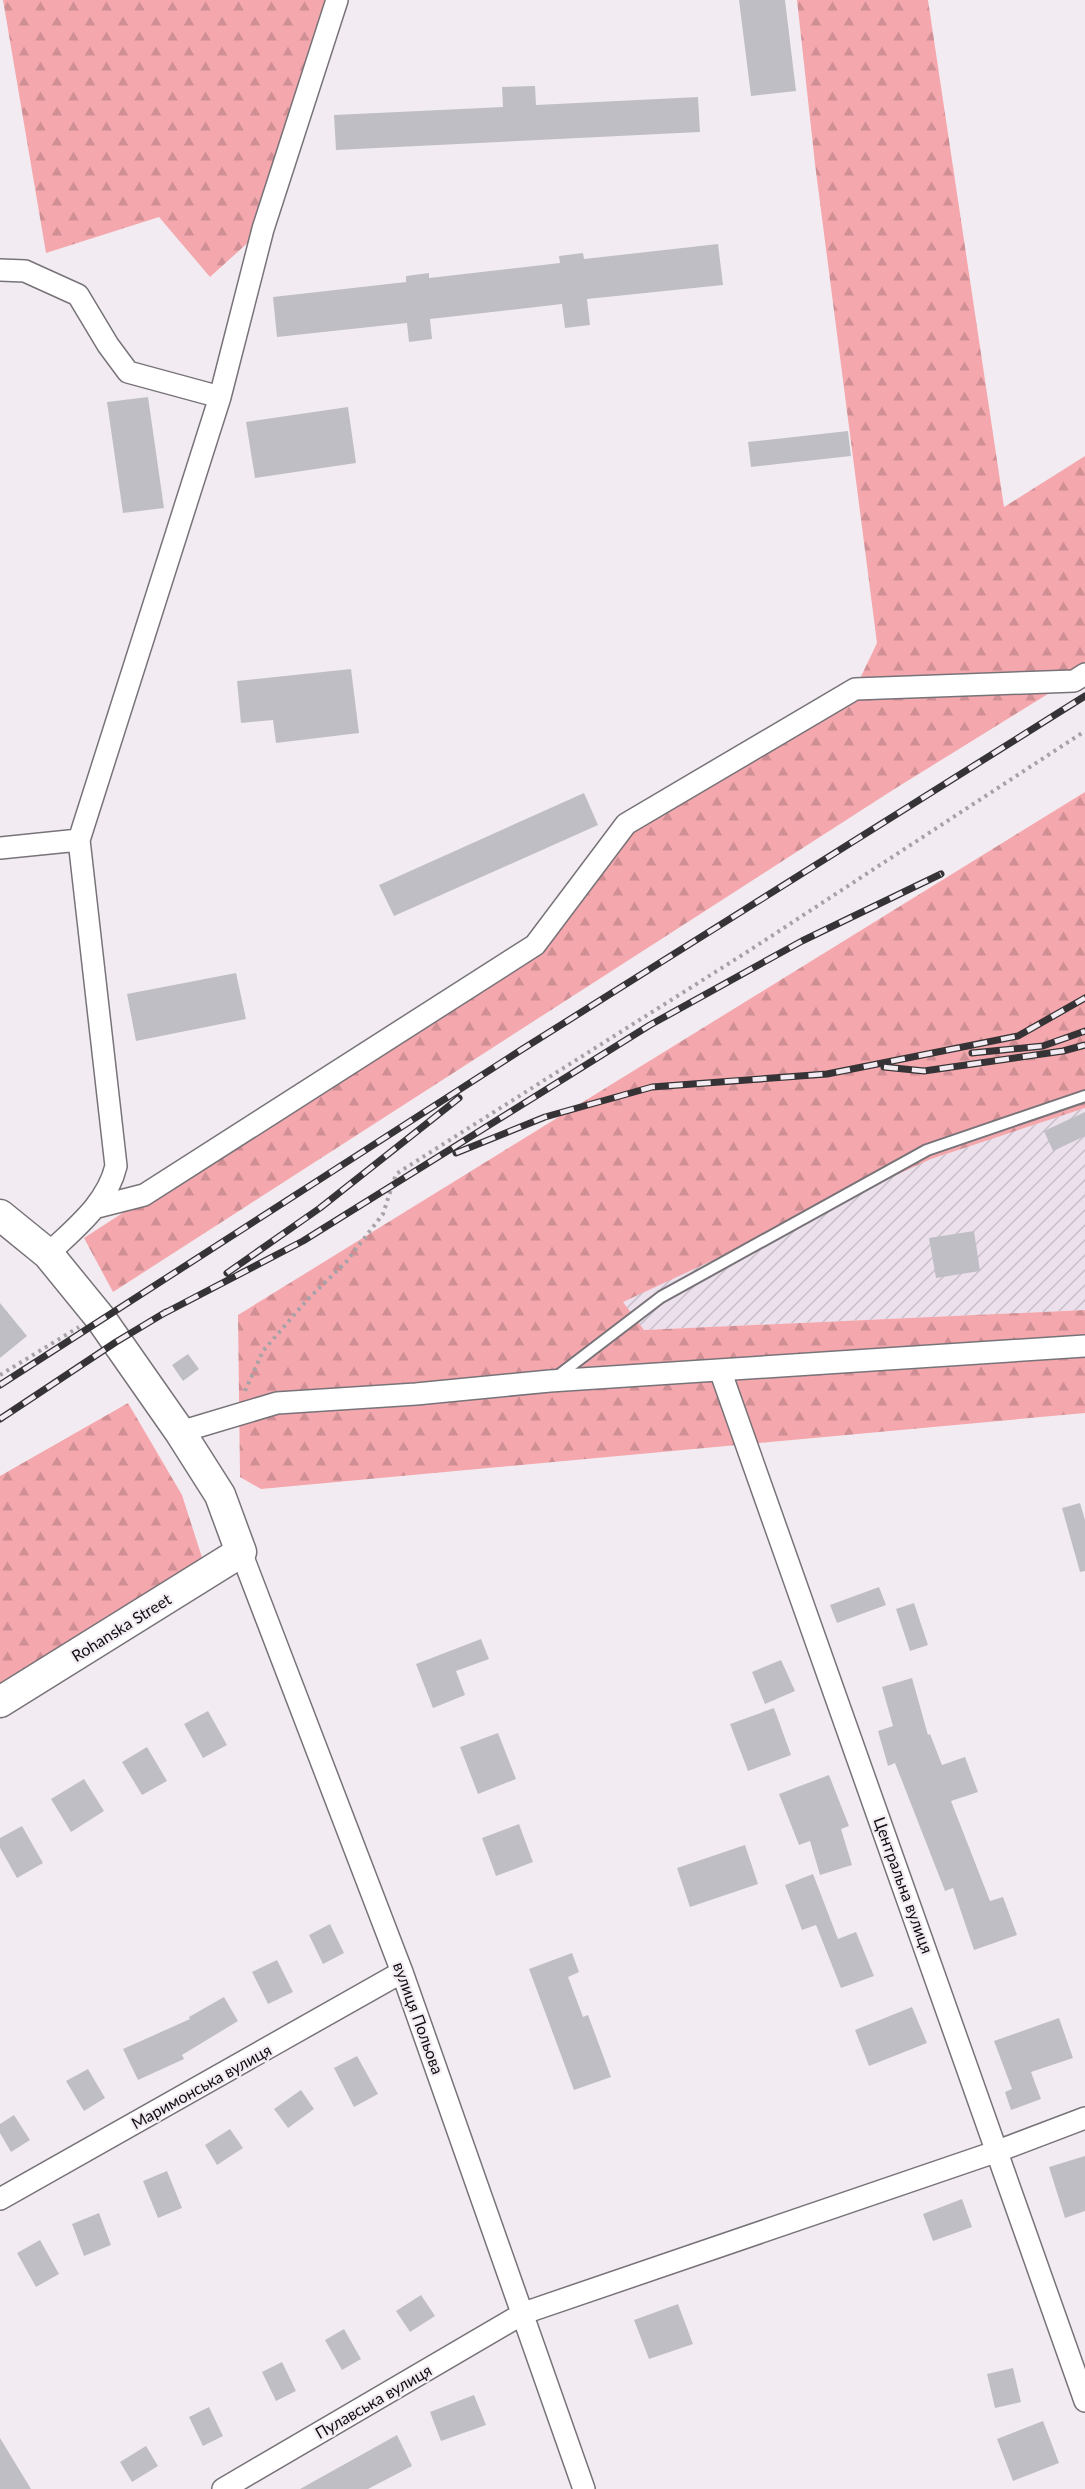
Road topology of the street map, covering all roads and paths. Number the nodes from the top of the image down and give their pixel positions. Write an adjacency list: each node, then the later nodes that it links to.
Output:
1 (337, 0): 3 (street)
2 (0, 270): 3 (street)
3 (220, 397): 6 (street)
4 (1085, 675): 9 (street)
5 (1085, 731): 17 (path)
6 (79, 840): 7 (street); 9 (street)
7 (0, 848)
8 (1085, 1096): 16 (lane)
9 (97, 1207): 11 (street)
10 (0, 1215): 11 (street)
11 (48, 1254): 12 (street)
12 (78, 1290): 15 (path); 18 (street)
13 (1085, 1346): 14 (street)
14 (720, 1370): 16 (street); 23 (street, Центральна вулиця)
15 (0, 1375)
16 (550, 1382): 17 (street)
17 (233, 1416): 18 (street)
18 (180, 1432): 19 (street)
19 (241, 1552): 20 (street, Rohanska Street); 21 (street, вулиця Польова)
20 (0, 1702)
21 (402, 1972): 24 (street, Маримонська вулиця); 25 (street, вулиця Польова)
22 (1085, 2118): 23 (street, Пулавська вулиця)
23 (998, 2151): 25 (street, Пулавська вулиця); 26 (street, Центральна вулиця)
24 (0, 2199)
25 (524, 2313): 27 (street, Пулавська вулиця); 28 (street, вулиця Польова)
26 (1085, 2401)
27 (223, 2489)
28 (584, 2489)

